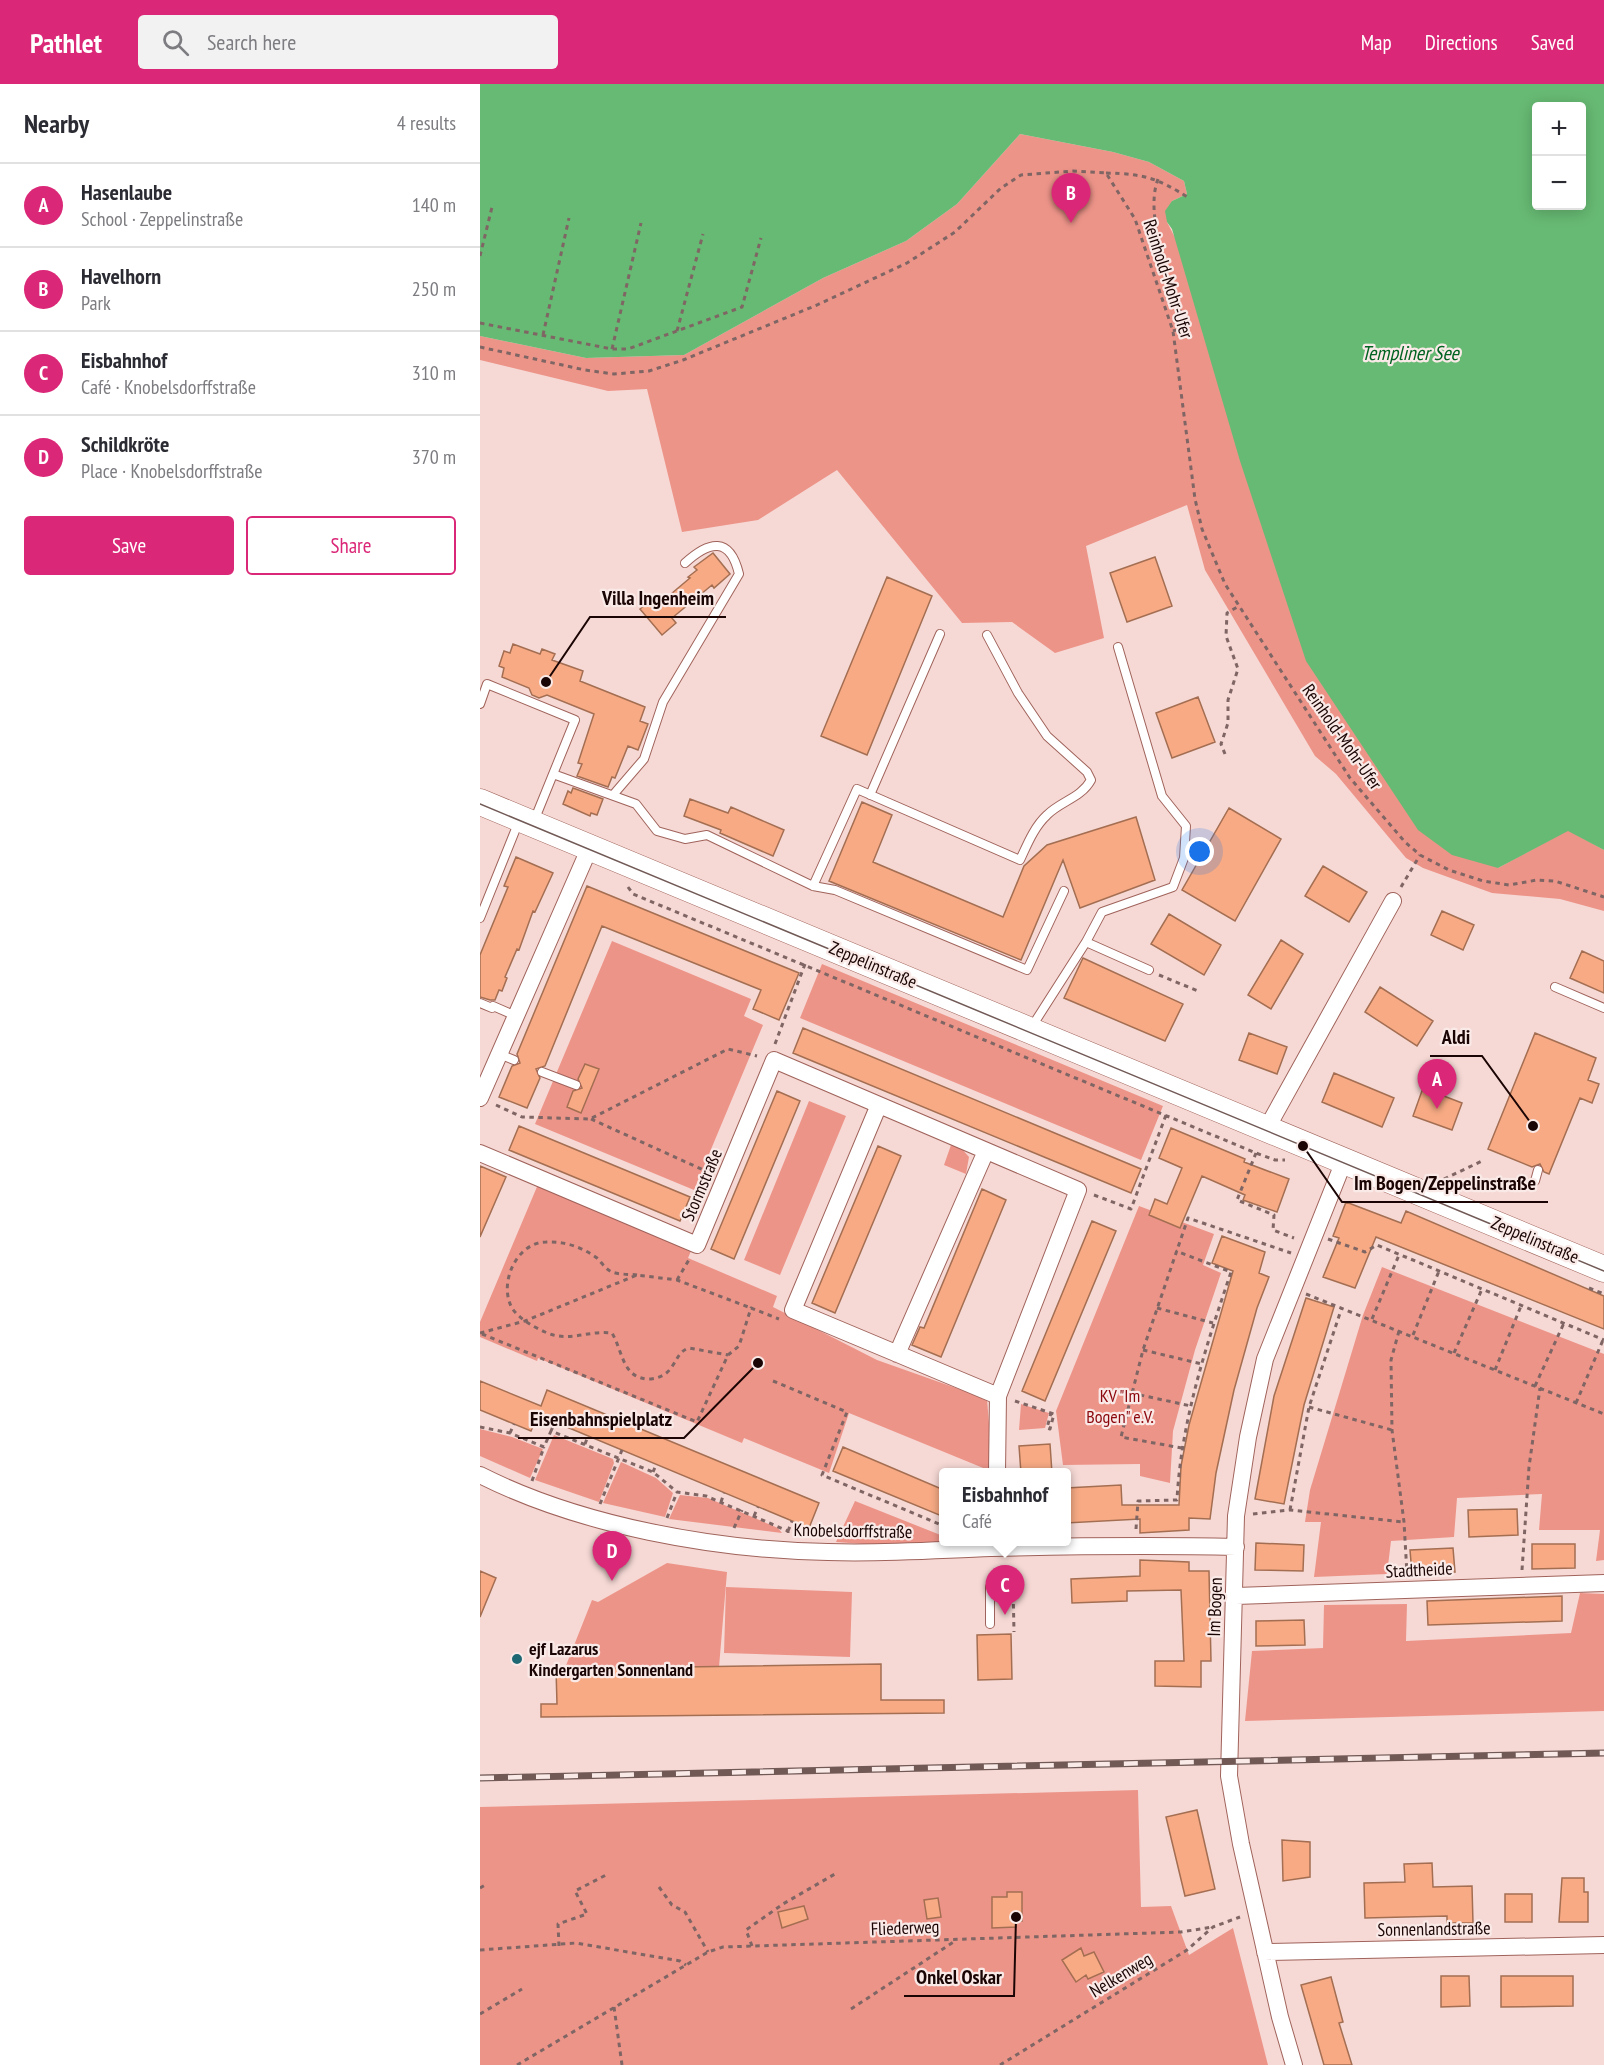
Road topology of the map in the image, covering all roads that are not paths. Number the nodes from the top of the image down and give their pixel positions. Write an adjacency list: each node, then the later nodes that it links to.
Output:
1 (685, 563): 7 (lane)
2 (940, 634): 8 (lane)
3 (987, 635): 8 (lane)
4 (1118, 646): 16 (lane)
5 (480, 704): 6 (lane)
6 (553, 774): 7 (lane); 10 (lane)
7 (613, 795): 12 (lane)
8 (870, 795): 12 (lane)
9 (480, 802): 10 (main road, Zeppelinstraße)
10 (527, 821): 11 (main road, Zeppelinstraße); 15 (lane)
11 (590, 847): 21 (street); 22 (main road, Zeppelinstraße)
12 (813, 886): 13 (lane)
13 (1064, 891)
14 (1393, 901): 27 (street)
15 (480, 918)
16 (1086, 942): 17 (lane); 22 (lane)
17 (1149, 970)
18 (1555, 987): 20 (lane)
19 (480, 1003): 21 (lane)
20 (1604, 1008)
21 (516, 1016): 25 (street)
22 (1029, 1031): 27 (main road, Zeppelinstraße)
23 (542, 1072): 24 (lane)
24 (576, 1085)
25 (480, 1098)
26 (878, 1107): 28 (street); 29 (street, Stormstraße); 34 (street)
27 (1267, 1128): 30 (main road, Zeppelinstraße)
28 (986, 1151): 34 (street); 35 (street)
29 (480, 1153)
30 (1344, 1161): 33 (main road, Zeppelinstraße); 40 (street, Im Bogen)
31 (1538, 1170): 32 (lane)
32 (1535, 1181)
33 (1595, 1277)
34 (897, 1354): 35 (street)
35 (998, 1396): 36 (street)
36 (997, 1468)
37 (480, 1475): 39 (street, Knobelsdorffstraße)
38 (1071, 1545): 40 (street, Knobelsdorffstraße)
39 (987, 1546)
40 (1236, 1547): 43 (street, Im Bogen)
41 (1604, 1583): 43 (street, Stadtheide)
42 (990, 1587): 44 (lane)
43 (1236, 1596): 46 (street, Im Bogen)
44 (990, 1624)
45 (1604, 1945): 46 (street, Sonnenlandstraße)
46 (1265, 1952): 47 (street, Im Bogen)
47 (1294, 2065)

